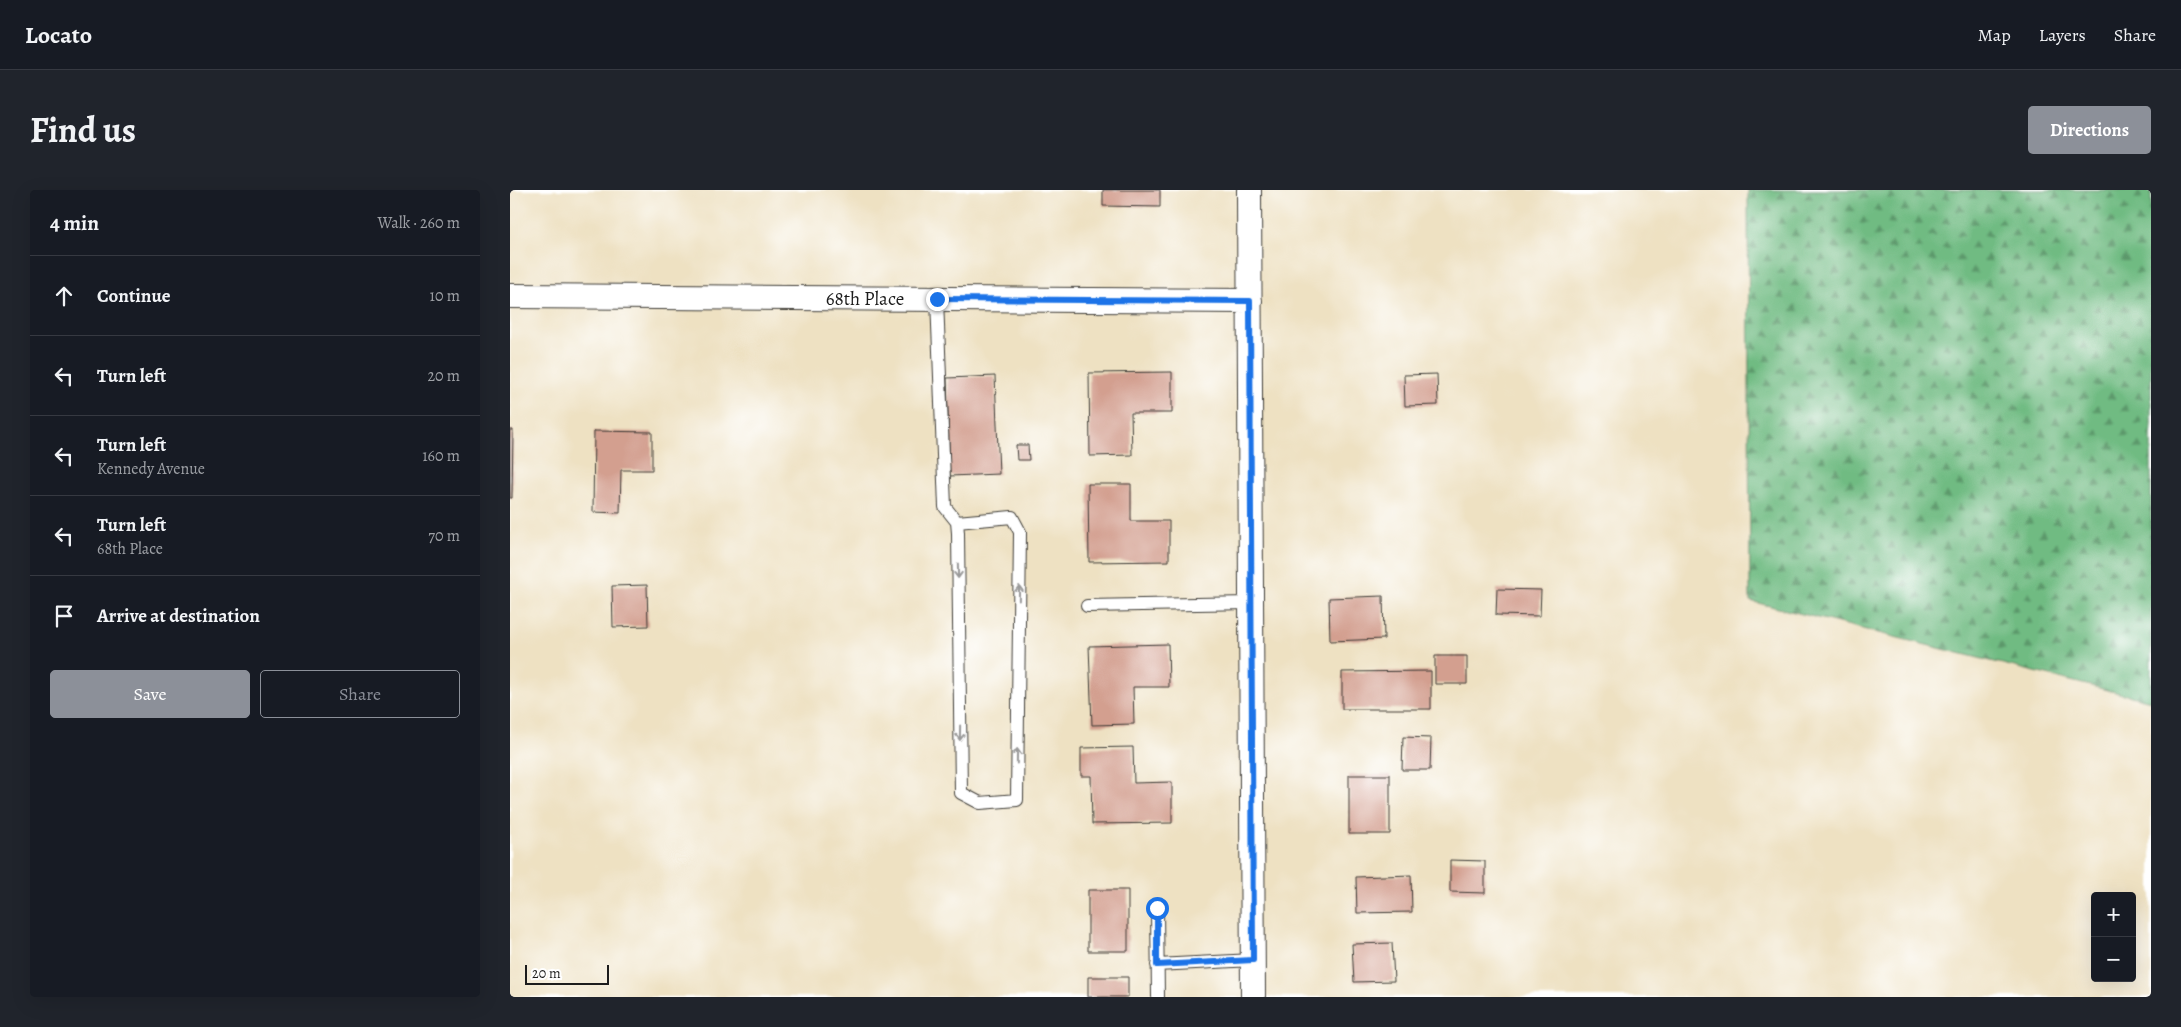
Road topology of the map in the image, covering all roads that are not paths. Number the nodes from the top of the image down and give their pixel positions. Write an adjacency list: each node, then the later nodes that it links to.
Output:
1 (1249, 190): 4 (street)
2 (510, 296): 3 (street, 68th Place)
3 (937, 299): 4 (street, 68th Place); 5 (lane)
4 (1250, 301): 6 (street)
5 (957, 522): 5 (lane, one-way to 5)
6 (1251, 603): 7 (lane); 9 (street)
7 (1087, 606)
8 (1157, 908): 10 (lane)
9 (1253, 960): 10 (lane); 12 (street)
10 (1157, 965): 11 (lane)
11 (1158, 997)
12 (1253, 997)

